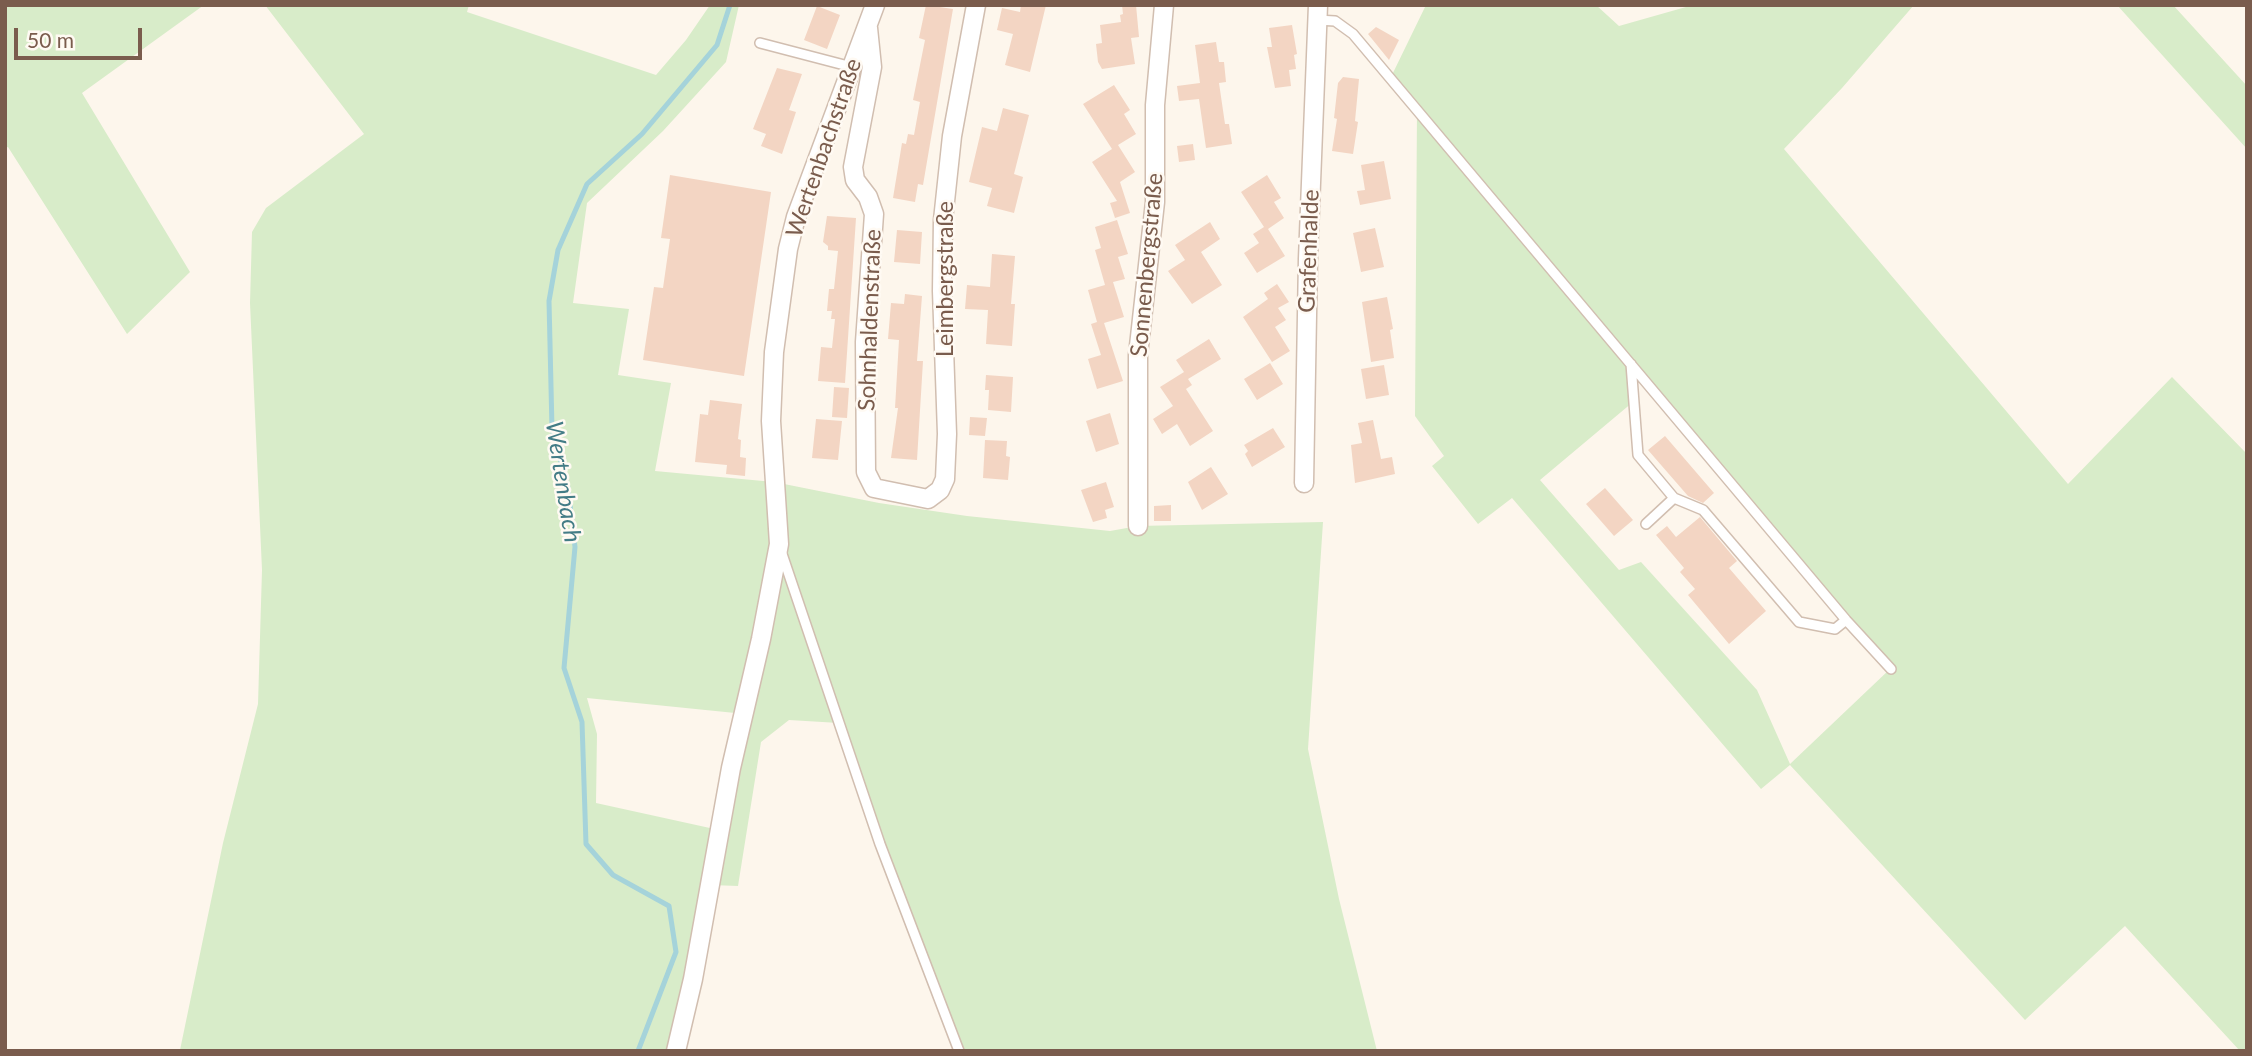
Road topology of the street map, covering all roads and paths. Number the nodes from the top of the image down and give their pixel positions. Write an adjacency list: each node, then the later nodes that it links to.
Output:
1 (875, 5): 5 (street, Wertenbachstraße)
2 (976, 5): 10 (street, Leimbergstraße)
3 (1164, 5): 13 (street, Sonnenbergstraße)
4 (1318, 12): 8 (lane); 9 (street, Grafenhalde)
5 (868, 25): 7 (street, Wertenbachstraße); 10 (street, Sohnhaldenstraße)
6 (760, 43): 7 (lane)
7 (852, 67): 14 (street, Wertenbachstraße)
8 (1631, 364): 11 (lane); 15 (lane)
9 (1304, 483)
10 (880, 490)
11 (1674, 498): 12 (lane); 15 (lane)
12 (1646, 524)
13 (1138, 526)
14 (779, 544): 17 (street, Wertenbachstraße); 18 (lane)
15 (1846, 620): 16 (lane)
16 (1891, 669)
17 (676, 1050)
18 (959, 1051)

